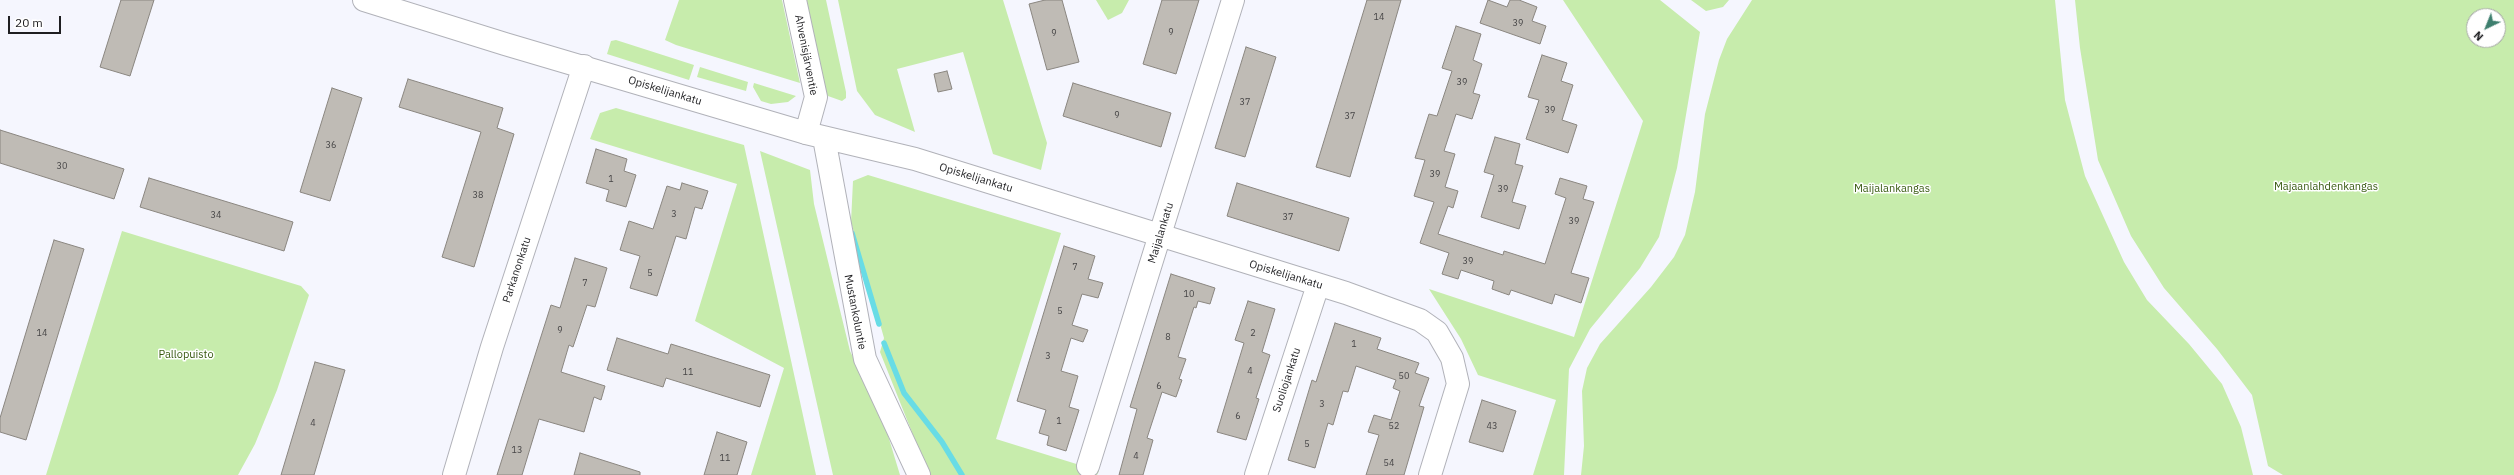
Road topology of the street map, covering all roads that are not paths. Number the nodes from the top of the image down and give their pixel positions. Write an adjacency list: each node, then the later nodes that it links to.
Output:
1 (364, 0): 4 (street, Opiskelijankatu)
2 (795, 0): 5 (street, Ahvenisjärventie)
3 (1233, 0): 6 (street, Maijalankatu)
4 (584, 66): 5 (street, Opiskelijankatu); 9 (street, Parkanonkatu)
5 (815, 135): 6 (street, Opiskelijankatu); 10 (street, Mustankoluntie)
6 (1160, 236): 7 (street, Opiskelijankatu); 8 (street, Maijalankatu)
7 (1318, 286): 11 (street, Suoliojankatu); 12 (street, Opiskelijankatu)
8 (1088, 466)
9 (454, 475)
10 (919, 475)
11 (1256, 475)
12 (1430, 475)

